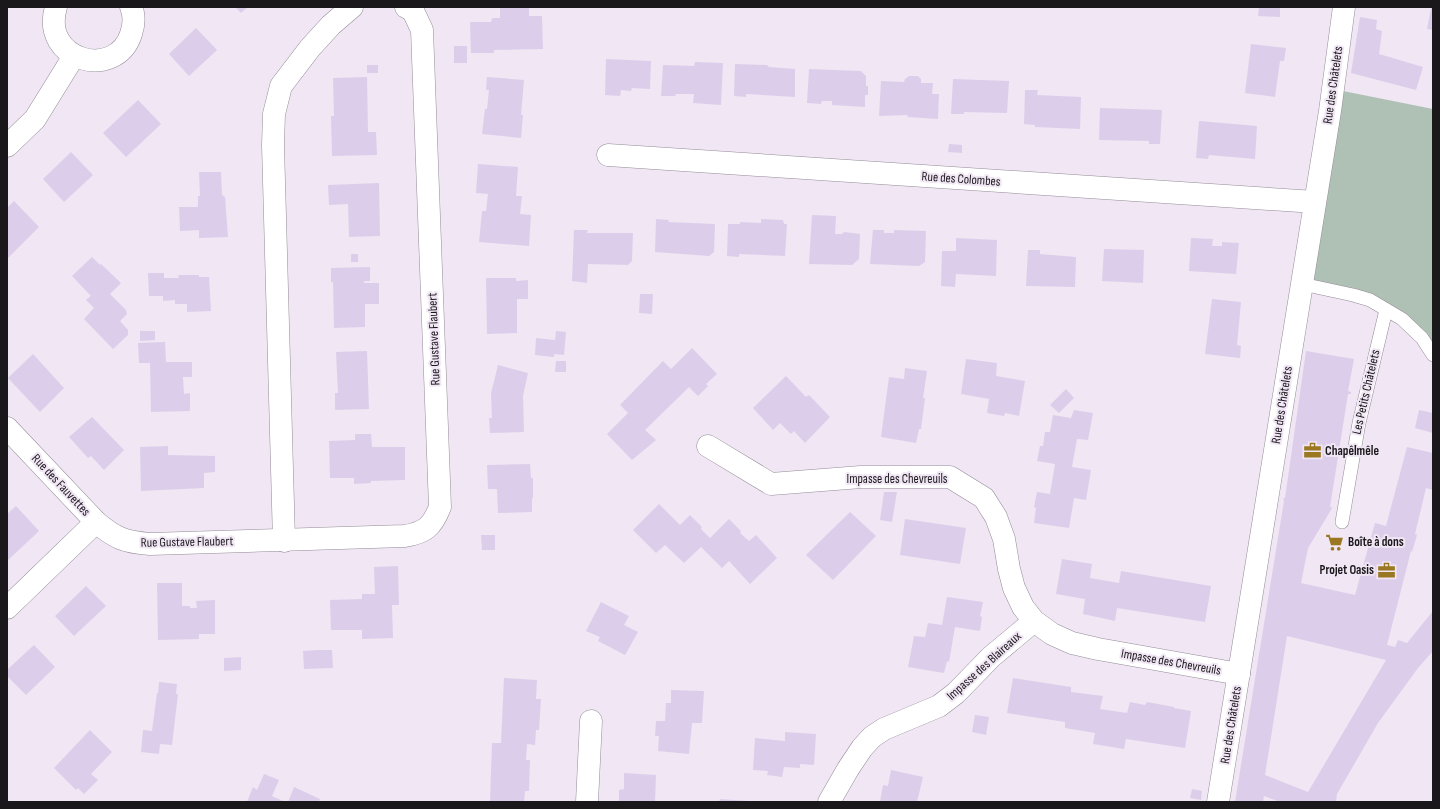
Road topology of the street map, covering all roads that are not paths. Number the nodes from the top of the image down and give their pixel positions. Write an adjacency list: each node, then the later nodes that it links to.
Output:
1 (56, 7): 6 (street)
2 (352, 7): 17 (street)
3 (406, 7): 17 (street, Rue Gustave Flaubert)
4 (1344, 7): 9 (street, Rue des Châtelets)
5 (133, 8): 6 (street)
6 (74, 56): 7 (street)
7 (7, 146)
8 (608, 155): 9 (street, Rue des Colombes)
9 (1315, 202): 10 (street, Rue des Châtelets)
10 (1302, 284): 11 (lane); 20 (street, Rue des Châtelets)
11 (1386, 310): 12 (lane); 16 (lane, Les Petits Châtelets)
12 (1433, 355)
13 (7, 428): 15 (street, Rue des Fauvettes)
14 (708, 446): 19 (street, Impasse des Chevreuils)
15 (96, 522): 17 (street, Rue Gustave Flaubert); 18 (street, Rue des Fauvettes)
16 (1342, 522)
17 (284, 541)
18 (7, 608)
19 (1034, 621): 20 (street, Impasse des Chevreuils); 23 (street, Impasse des Blaireaux)
20 (1239, 674): 24 (street, Rue des Châtelets)
21 (591, 721): 22 (street)
22 (587, 802)
23 (830, 802)
24 (1218, 802)

